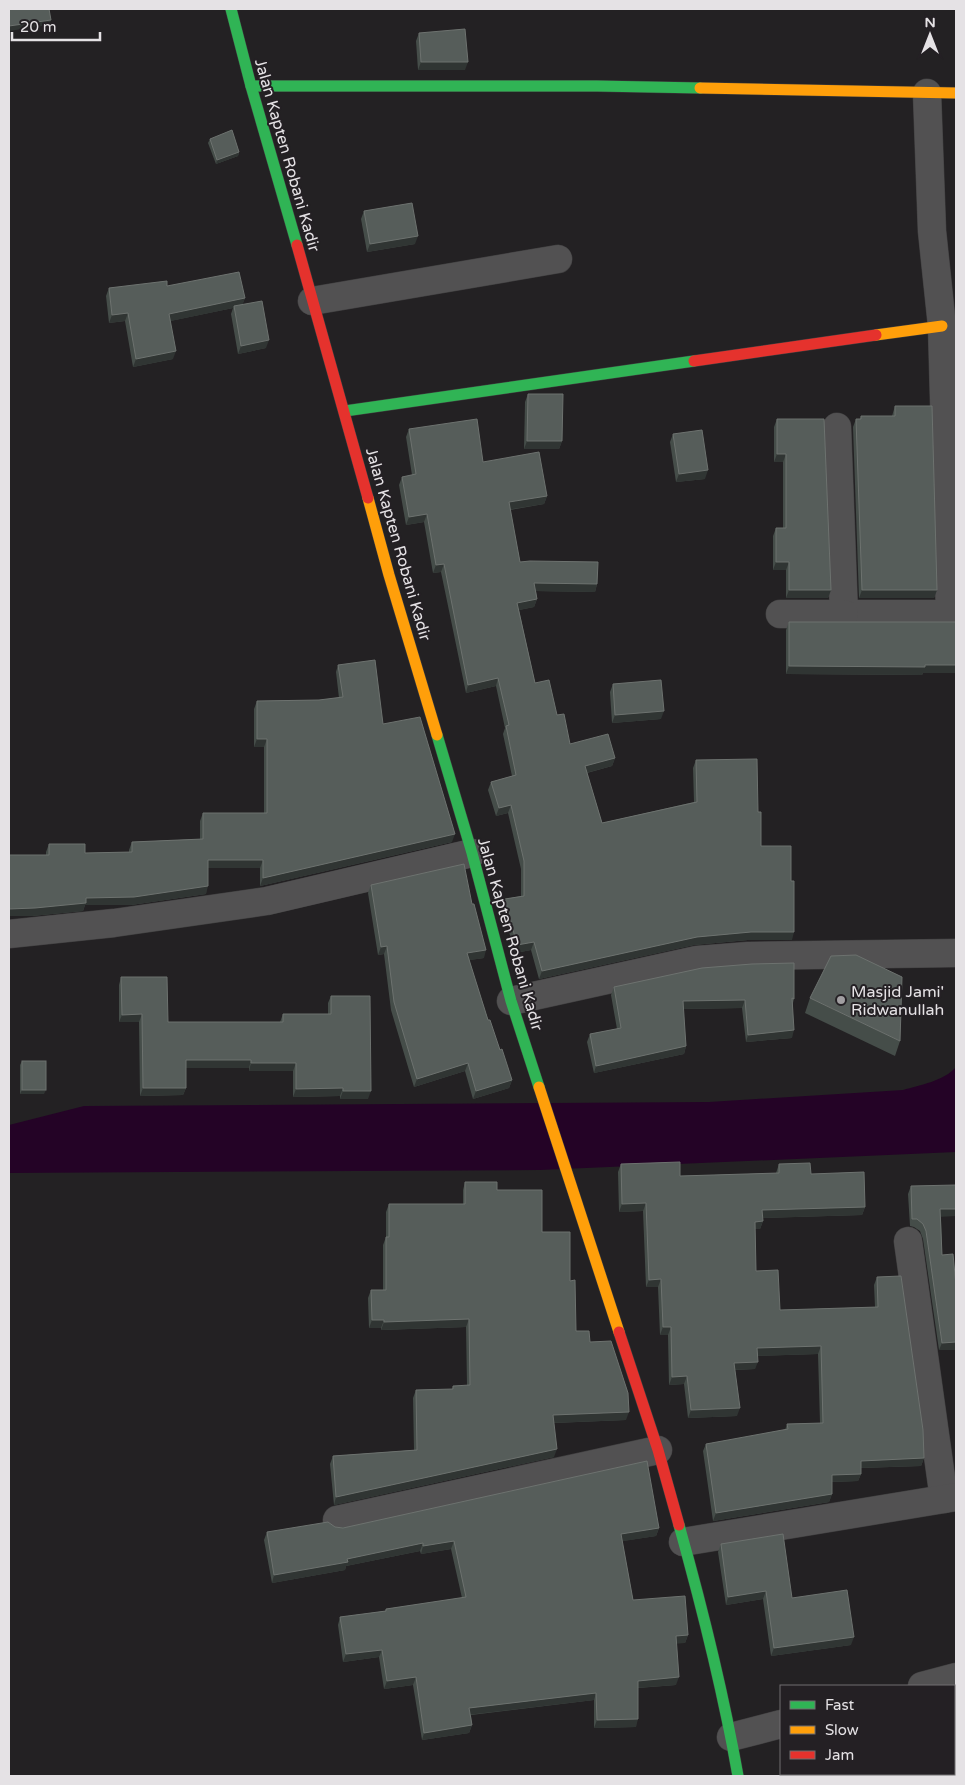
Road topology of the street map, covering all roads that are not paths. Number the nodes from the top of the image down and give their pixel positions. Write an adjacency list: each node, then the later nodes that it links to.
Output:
1 (231, 9): 2 (main road, Jalan Kapten Robani Kadir)
2 (250, 86): 3 (main road); 7 (main road, Jalan Kapten Robani Kadir)
3 (927, 93): 4 (main road); 5 (street)
4 (956, 93)
5 (944, 231): 8 (street)
6 (558, 259): 7 (street)
7 (312, 301): 9 (main road, Jalan Kapten Robani Kadir)
8 (942, 326): 9 (main road); 13 (street)
9 (345, 412): 14 (main road, Jalan Kapten Robani Kadir)
10 (837, 428): 12 (street)
11 (780, 614): 12 (street)
12 (844, 614): 13 (street)
13 (953, 614)
14 (472, 853): 15 (street); 17 (main road, Jalan Kapten Robani Kadir)
15 (9, 934)
16 (956, 953): 17 (street)
17 (510, 1000): 19 (main road, Jalan Kapten Robani Kadir)
18 (908, 1241): 20 (street)
19 (658, 1450): 21 (street); 22 (main road, Jalan Kapten Robani Kadir)
20 (950, 1498): 22 (street)
21 (337, 1520)
22 (682, 1542): 26 (main road, Jalan Kapten Robani Kadir)
23 (956, 1677): 24 (street)
24 (926, 1685)
25 (780, 1724): 26 (street)
26 (731, 1737): 27 (main road, Jalan Kapten Robani Kadir)
27 (738, 1776)

